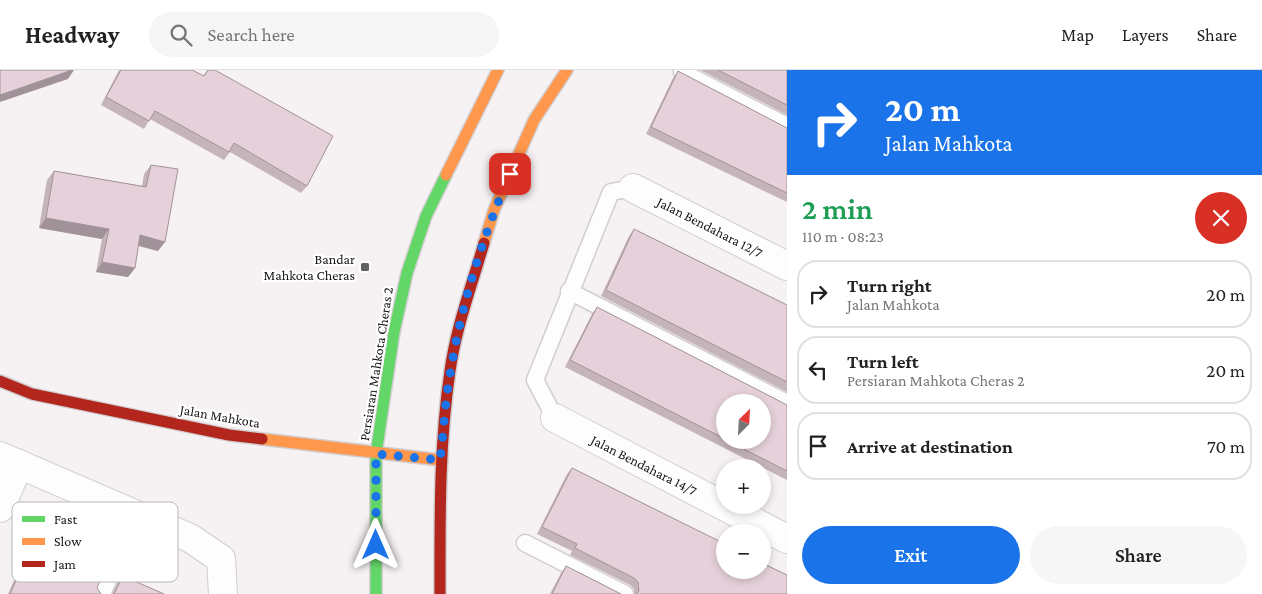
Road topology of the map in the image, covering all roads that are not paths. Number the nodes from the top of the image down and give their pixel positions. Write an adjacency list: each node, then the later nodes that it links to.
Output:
1 (498, 70): 11 (street, Persiaran Mahkota Cheras 2)
2 (567, 70): 13 (street)
3 (682, 72): 4 (lane)
4 (787, 126)
5 (633, 188): 6 (street, Jalan Bendahara 12/7); 7 (lane)
6 (787, 266)
7 (569, 291): 9 (lane); 10 (lane)
8 (0, 381): 11 (street, Jalan Mahkota)
9 (787, 403)
10 (555, 418): 17 (street, Jalan Bendahara 14/7)
11 (376, 454): 13 (street, Jalan Mahkota); 22 (street, Persiaran Mahkota Cheras 2)
12 (10, 460): 14 (street); 15 (street)
13 (440, 460): 23 (street)
14 (107, 502)
15 (0, 508)
16 (178, 533): 20 (street)
17 (787, 539)
18 (525, 542): 24 (lane)
19 (107, 582): 21 (lane)
20 (223, 593)
21 (102, 594)
22 (376, 594)
23 (440, 594)
24 (625, 594)

